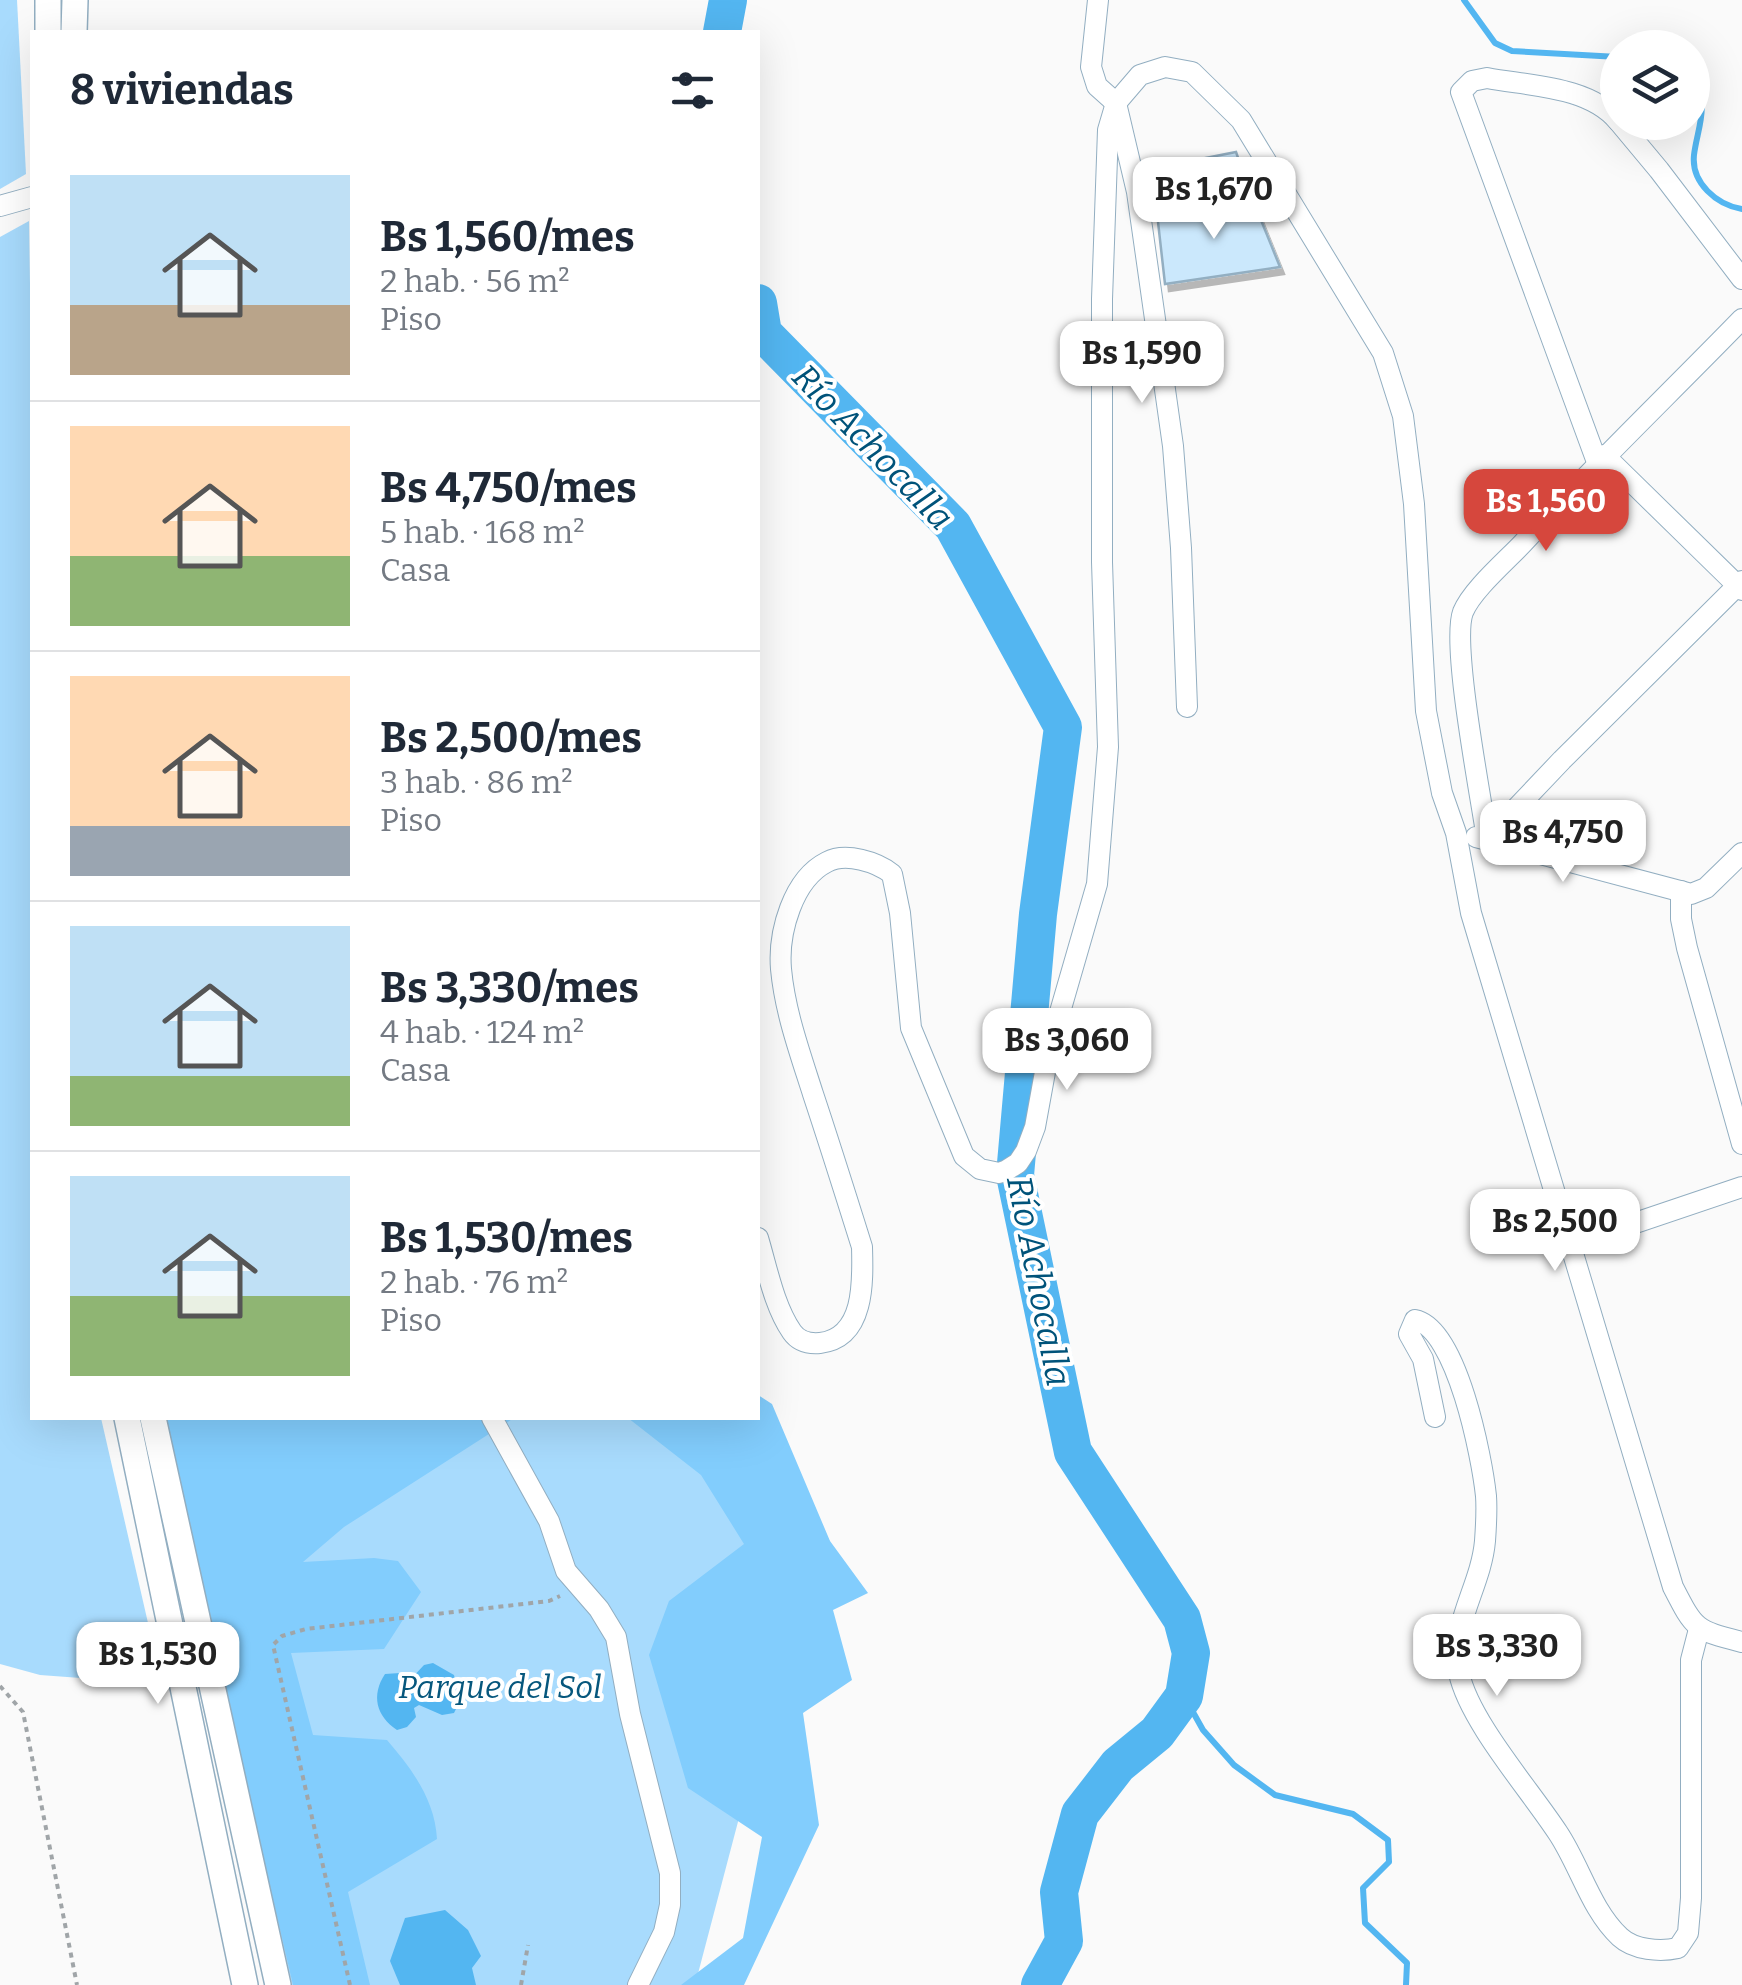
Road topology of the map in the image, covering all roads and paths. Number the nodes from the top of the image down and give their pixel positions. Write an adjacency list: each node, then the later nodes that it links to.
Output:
1 (48, 0): 4 (main road)
2 (74, 0): 5 (main road)
3 (1098, 0): 6 (street)
4 (48, 30)
5 (74, 30)
6 (1116, 103): 15 (street); 16 (street); 23 (street)
7 (1600, 105): 13 (street)
8 (1632, 140): 11 (street)
9 (30, 198): 10 (street)
10 (0, 206)
11 (1742, 278)
12 (1742, 320): 13 (street)
13 (1601, 459): 14 (street); 17 (street)
14 (1741, 585): 17 (street)
15 (1187, 706)
16 (1456, 832): 17 (street); 22 (street)
17 (1487, 840): 19 (street)
18 (1742, 853): 19 (street)
19 (1680, 891): 20 (street)
20 (1742, 1144)
21 (1742, 1187): 22 (street)
22 (1573, 1244): 29 (street)
23 (760, 1245)
24 (1435, 1417): 29 (street)
25 (127, 1420): 34 (main road)
26 (153, 1420): 35 (main road)
27 (493, 1420): 28 (street)
28 (578, 1589): 36 (path); 38 (street)
29 (1699, 1629): 30 (street)
30 (1742, 1642)
31 (0, 1686): 33 (path)
32 (528, 1945): 37 (path)
33 (77, 1985)
34 (246, 1985)
35 (278, 1985)
36 (350, 1985)
37 (521, 1985)
38 (638, 1985)

